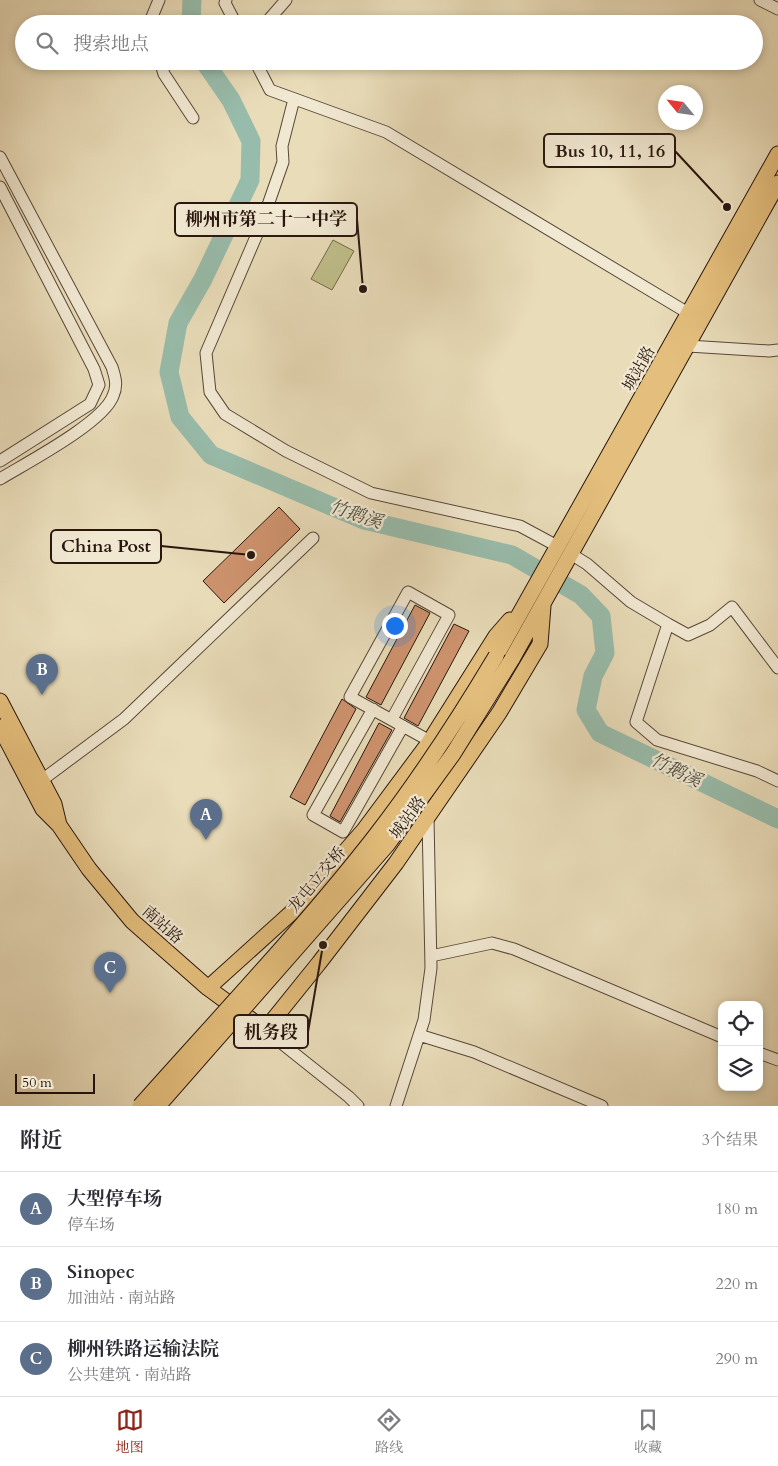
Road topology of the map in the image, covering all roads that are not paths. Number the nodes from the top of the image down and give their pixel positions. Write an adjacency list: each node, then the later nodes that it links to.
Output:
1 (159, 0): 6 (street)
2 (286, 0): 8 (street)
3 (760, 0): 5 (street)
4 (223, 1): 7 (street)
5 (778, 9)
6 (153, 15)
7 (231, 15)
8 (273, 15)
9 (163, 70): 12 (street)
10 (260, 70): 11 (street)
11 (294, 99): 17 (street); 23 (street)
12 (193, 118)
13 (778, 154): 17 (main road, 城站路)
14 (0, 157): 21 (street)
15 (778, 183): 18 (main road, 城站路)
16 (0, 187): 20 (street)
17 (688, 313): 18 (main road, 城站路)
18 (681, 342): 19 (street); 23 (main road, 城站路)
19 (778, 350)
20 (0, 461)
21 (0, 479)
22 (313, 538): 35 (street)
23 (563, 554): 24 (main road, 城站路); 25 (street)
24 (538, 600): 26 (main road, 城站路); 27 (main road, 城站路); 34 (main road, 城站路); 37 (main road, 城站路)
25 (668, 624): 28 (street); 36 (street)
26 (496, 656): 46 (main road, 龙屯立交桥, bridge)
27 (512, 659): 47 (main road, 龙屯立交桥, bridge)
28 (778, 668)
29 (0, 701): 35 (main road, 南站路)
30 (373, 709): 31 (street); 31 (street); 32 (street)
31 (392, 720): 32 (street)
32 (403, 726): 34 (street)
33 (0, 727): 38 (main road, 南站路)
34 (430, 741): 40 (main road, 城站路)
35 (42, 780): 38 (main road, 南站路)
36 (778, 781)
37 (428, 818): 39 (street); 41 (main road, 城站路)
38 (59, 825): 40 (main road, 南站路)
39 (431, 956): 42 (street); 43 (street)
40 (208, 988): 41 (main road, 南站路)
41 (265, 1030): 48 (street)
42 (419, 1035): 49 (street); 50 (street)
43 (718, 1035)
44 (763, 1054): 45 (street)
45 (778, 1060)
46 (140, 1106)
47 (158, 1106)
48 (358, 1106)
49 (396, 1106)
50 (602, 1106)

